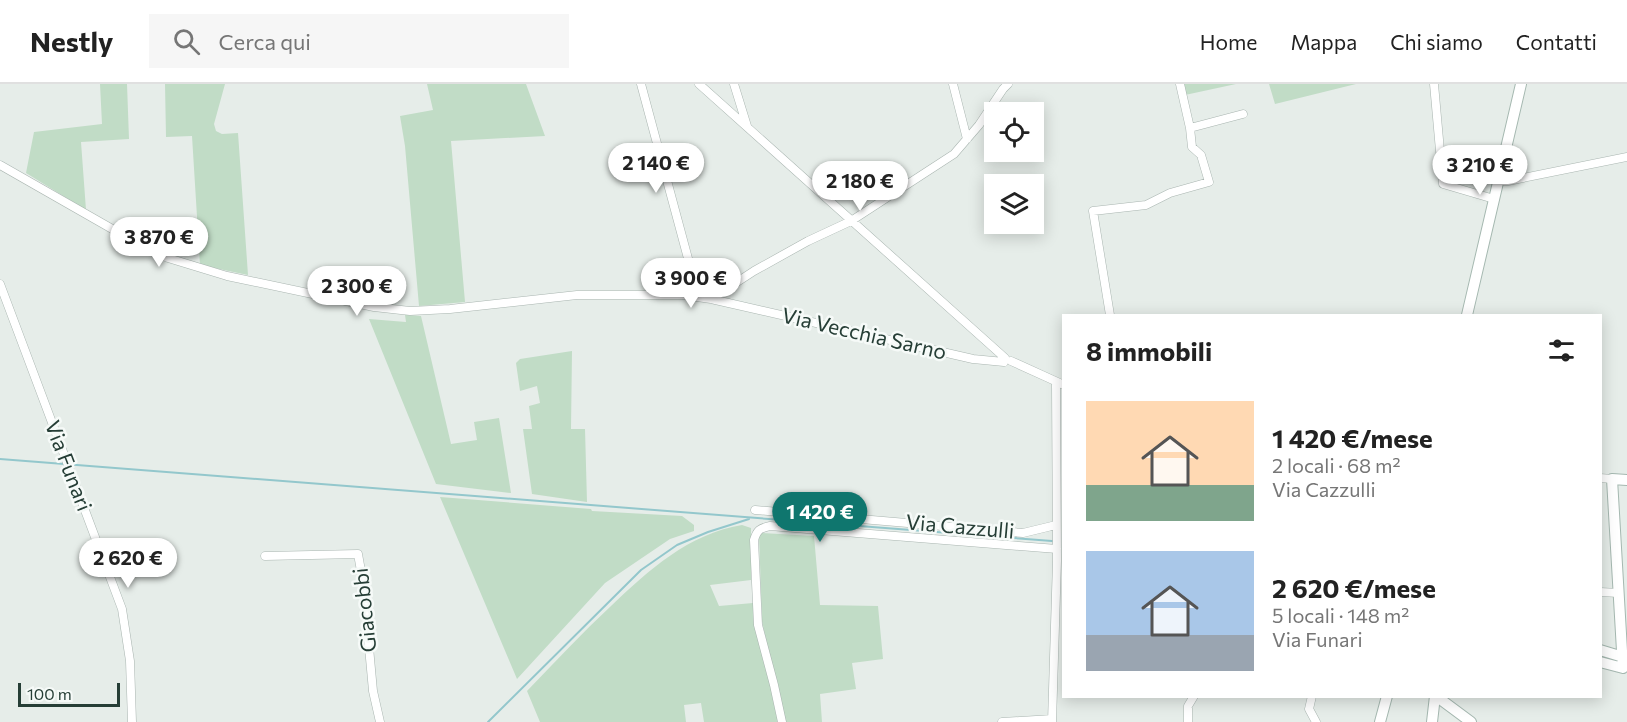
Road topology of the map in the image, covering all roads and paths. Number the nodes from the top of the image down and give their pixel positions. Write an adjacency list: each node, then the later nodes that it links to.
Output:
1 (641, 84): 19 (street)
2 (699, 84): 10 (street)
3 (734, 84): 10 (street)
4 (953, 84): 12 (street)
5 (1008, 84): 12 (street)
6 (1180, 84): 11 (street)
7 (1434, 84): 16 (street)
8 (1521, 84): 15 (street)
9 (1243, 114): 11 (street)
10 (747, 128): 17 (street)
11 (1190, 128): 21 (street)
12 (967, 139): 17 (street)
13 (1627, 157): 15 (street)
14 (0, 165): 19 (street, Via Vecchia Sarno)
15 (1498, 181): 16 (street)
16 (1494, 199): 22 (street)
17 (851, 221): 20 (street); 23 (street)
18 (0, 284): 43 (street, Via Funari)
19 (696, 296): 20 (street, Via Vecchia Sarno)
20 (711, 299): 23 (street, Via Vecchia Sarno)
21 (1110, 314)
22 (1467, 314)
23 (1007, 360): 24 (street)
24 (1060, 384): 28 (street)
25 (1606, 478): 26 (street); 33 (street)
26 (1627, 480)
27 (755, 510): 28 (street, Via Cazzulli)
28 (1056, 525): 29 (street)
29 (1059, 544): 31 (street); 45 (street)
30 (265, 556): 44 (street, Giacobbi)
31 (1060, 562): 42 (street)
32 (1602, 591): 33 (street)
33 (1619, 593): 36 (street)
34 (1602, 651): 36 (street)
35 (1602, 662): 36 (street)
36 (1625, 663)
37 (1193, 698): 47 (street)
38 (1312, 698): 48 (street)
39 (1386, 698): 49 (street)
40 (1435, 698): 50 (street)
41 (1438, 698): 51 (street)
42 (1052, 720): 46 (street)
43 (132, 722)
44 (380, 722)
45 (782, 722)
46 (1002, 722)
47 (1188, 722)
48 (1316, 722)
49 (1380, 722)
50 (1432, 722)
51 (1471, 722)

